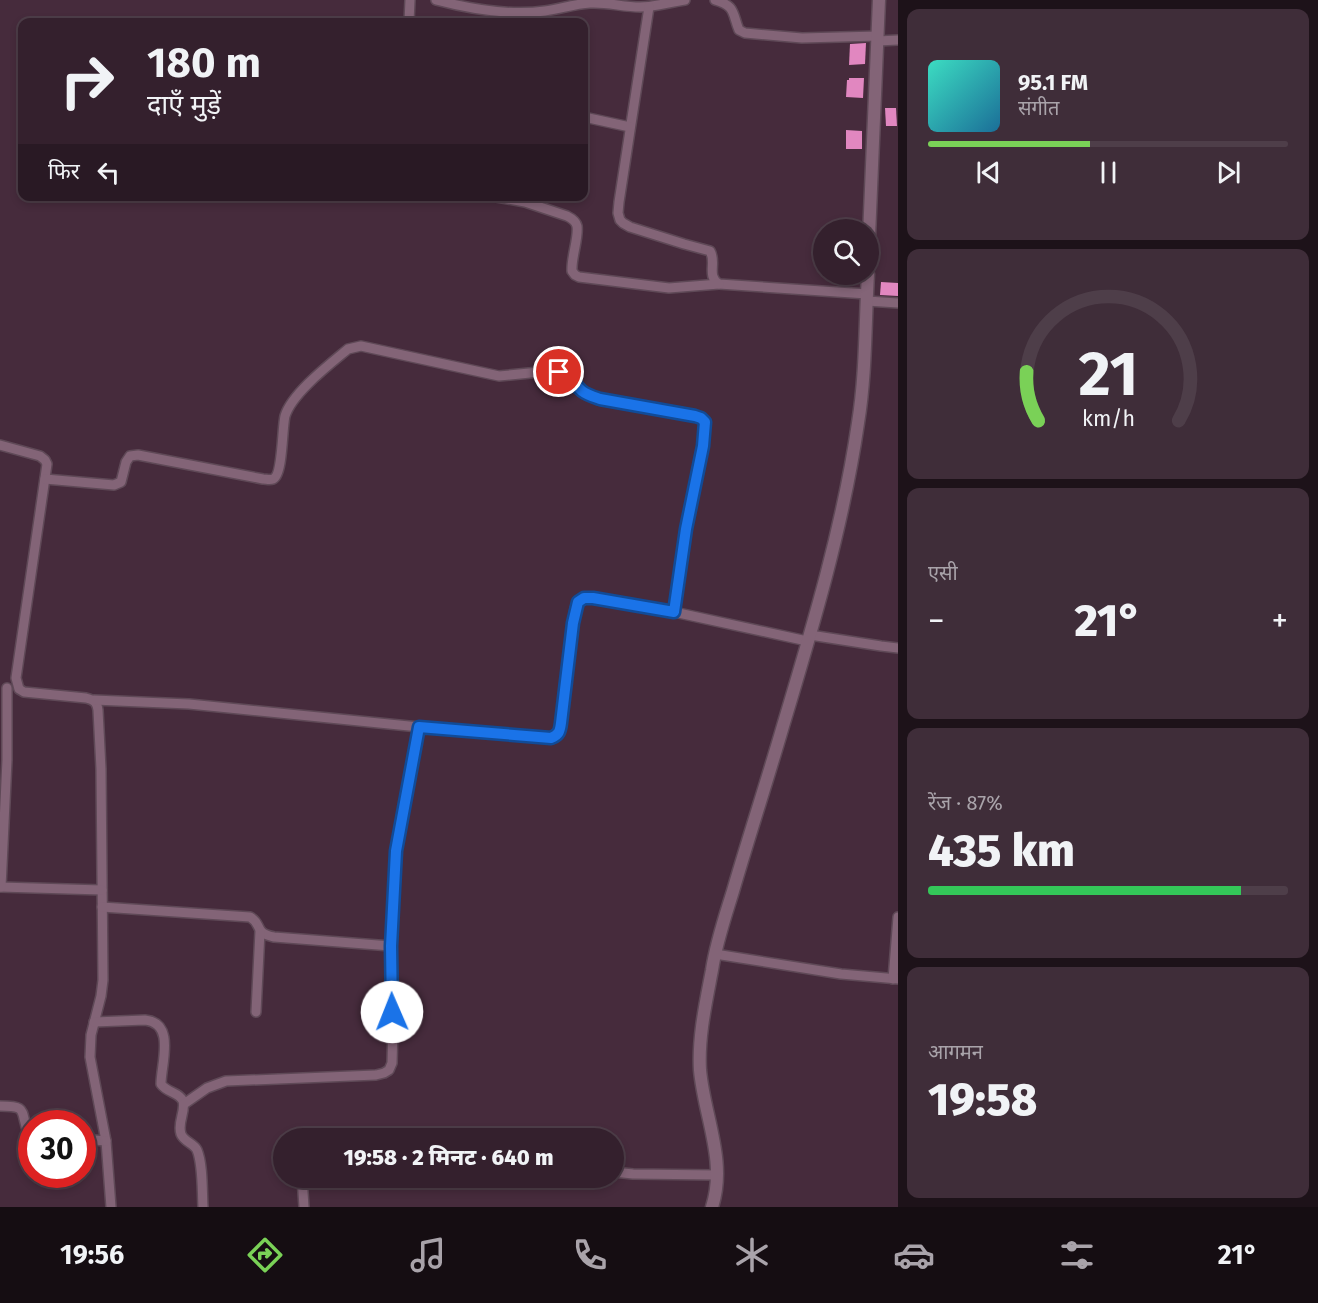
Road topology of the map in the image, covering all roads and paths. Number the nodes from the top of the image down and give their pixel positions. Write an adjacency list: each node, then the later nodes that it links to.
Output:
1 (410, 0): 7 (street)
2 (436, 0): 6 (street)
3 (685, 0): 6 (street)
4 (715, 0): 8 (street)
5 (879, 0): 8 (street)
6 (649, 7): 11 (street)
7 (409, 18)
8 (878, 39): 9 (street); 15 (street)
9 (898, 40)
10 (588, 118): 11 (street)
11 (630, 127): 16 (street)
12 (519, 201): 14 (street)
13 (543, 201): 14 (street)
14 (541, 208): 16 (street)
15 (870, 219)
16 (719, 284): 18 (street)
17 (868, 285): 18 (street)
18 (867, 298): 19 (street); 23 (street)
19 (898, 303)
20 (0, 445): 21 (street)
21 (45, 479): 22 (street); 26 (street)
22 (674, 612): 23 (street); 28 (street)
23 (809, 638): 24 (street); 35 (street)
24 (898, 648)
25 (3, 688): 26 (street); 29 (street)
26 (19, 689): 27 (street)
27 (94, 700): 28 (street); 30 (street)
28 (419, 727): 34 (street)
29 (0, 887): 30 (street)
30 (102, 890): 31 (street)
31 (102, 907): 33 (street); 38 (street)
32 (898, 917): 36 (street)
33 (260, 931): 34 (street); 37 (street)
34 (391, 946): 39 (street)
35 (715, 954): 36 (street); 45 (street)
36 (896, 979)
37 (256, 1012)
38 (94, 1022): 39 (street); 43 (street)
39 (184, 1104): 48 (street)
40 (0, 1106): 41 (street)
41 (22, 1110)
42 (96, 1140): 43 (street)
43 (106, 1141): 47 (street)
44 (624, 1173): 45 (street)
45 (717, 1176): 50 (street)
46 (303, 1188): 49 (street)
47 (111, 1207)
48 (203, 1207)
49 (304, 1207)
50 (712, 1207)

